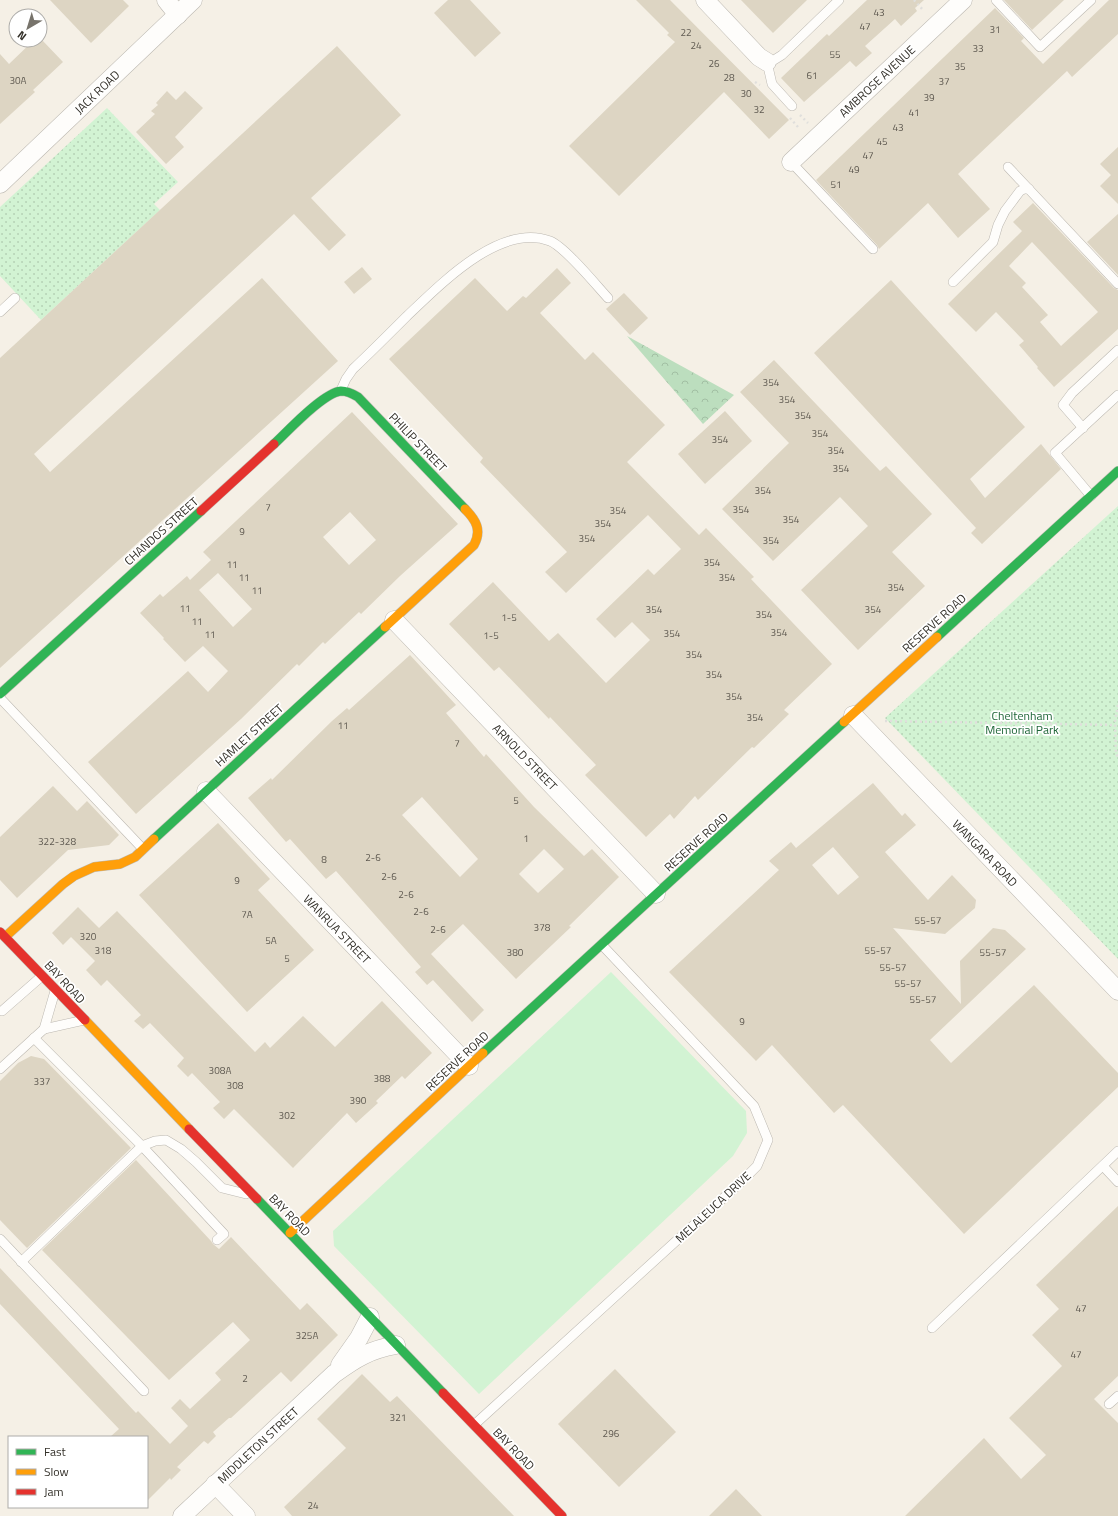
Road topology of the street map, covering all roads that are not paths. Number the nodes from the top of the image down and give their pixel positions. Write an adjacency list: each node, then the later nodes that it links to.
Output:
1 (166, 0): 7 (street)
2 (705, 0): 10 (street)
3 (839, 0): 10 (lane)
4 (963, 0): 12 (street, AMBROSE AVENUE)
5 (996, 0): 8 (lane)
6 (1091, 0): 8 (lane)
7 (184, 5): 14 (street, JACK ROAD)
8 (1040, 47): 9 (lane)
9 (1033, 53)
10 (767, 62): 11 (lane)
11 (792, 106)
12 (791, 162): 16 (lane)
13 (1008, 167): 15 (lane)
14 (0, 184)
15 (1029, 189): 17 (lane); 18 (lane)
16 (873, 249)
17 (953, 282)
18 (1118, 284)
19 (15, 298): 21 (lane)
20 (608, 298): 23 (lane)
21 (0, 312)
22 (1118, 350): 25 (lane)
23 (341, 390): 28 (street, PHILIP STREET); 30 (street, CHANDOS STREET)
24 (1118, 395): 25 (lane)
25 (1083, 428): 27 (lane)
26 (1118, 471): 27 (street, RESERVE ROAD)
27 (1092, 496): 32 (street, RESERVE ROAD)
28 (474, 518): 29 (street, HAMLET STREET)
29 (394, 620): 33 (street, HAMLET STREET); 35 (street, ARNOLD STREET)
30 (0, 694)
31 (0, 698): 34 (lane)
32 (853, 715): 35 (street, RESERVE ROAD); 40 (street, WANGARA ROAD)
33 (206, 791): 34 (street, HAMLET STREET); 45 (street, WANRUA STREET)
34 (143, 849): 36 (street, HAMLET STREET)
35 (656, 894): 37 (street, RESERVE ROAD)
36 (2, 934): 38 (street, BAY ROAD)
37 (602, 945): 45 (street, RESERVE ROAD); 63 (lane, MELALEUCA DRIVE)
38 (42, 976): 39 (street, BAY ROAD); 41 (lane)
39 (55, 990): 42 (street, BAY ROAD); 43 (lane)
40 (1118, 991)
41 (2, 1011)
42 (84, 1020): 43 (lane); 51 (street, BAY ROAD)
43 (44, 1029): 44 (lane)
44 (34, 1038): 46 (lane); 47 (lane)
45 (469, 1066): 52 (street, RESERVE ROAD)
46 (0, 1069)
47 (142, 1146): 51 (lane); 54 (lane); 55 (lane)
48 (1118, 1151): 49 (lane)
49 (1103, 1166): 50 (lane); 57 (lane)
50 (1118, 1182)
51 (255, 1196): 52 (street, BAY ROAD)
52 (290, 1233): 56 (street, BAY ROAD)
53 (0, 1239): 55 (lane)
54 (218, 1240)
55 (21, 1262): 60 (lane)
56 (370, 1317): 58 (street, BAY ROAD); 59 (street, MIDDLETON STREET)
57 (932, 1328)
58 (396, 1344): 59 (street, MIDDLETON STREET); 63 (street, BAY ROAD)
59 (334, 1374): 64 (street, MIDDLETON STREET)
60 (144, 1391)
61 (1118, 1396): 62 (lane)
62 (1109, 1404)
63 (474, 1425): 67 (street, BAY ROAD)
64 (215, 1484): 65 (street, MIDDLETON STREET); 66 (street)
65 (182, 1516)
66 (246, 1516)
67 (562, 1516)

